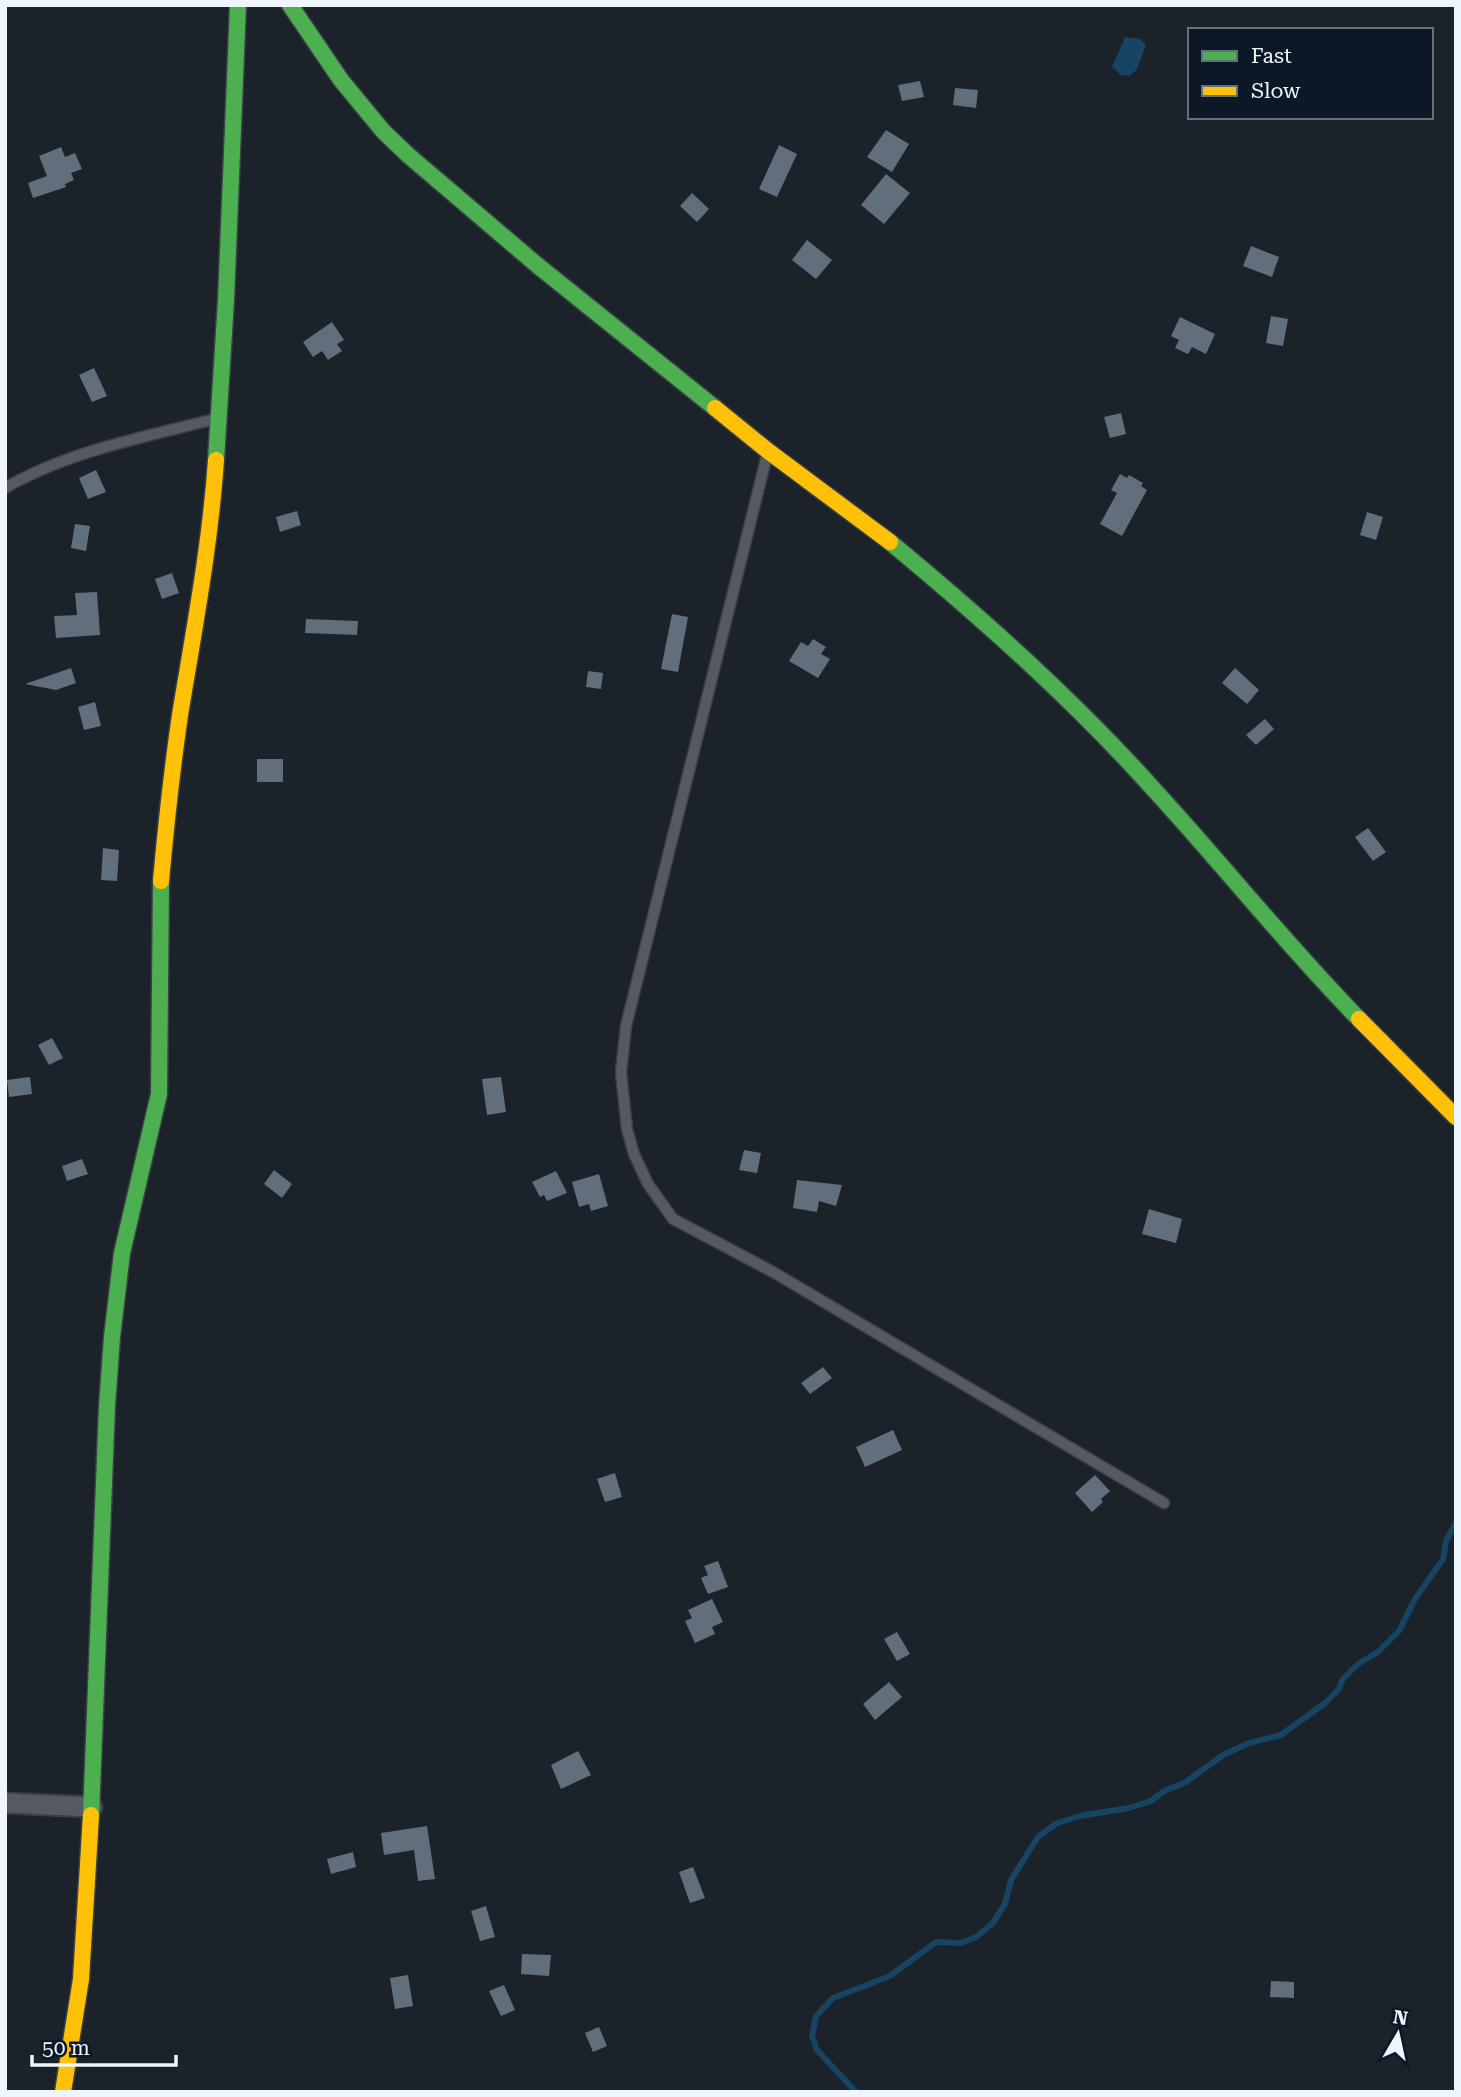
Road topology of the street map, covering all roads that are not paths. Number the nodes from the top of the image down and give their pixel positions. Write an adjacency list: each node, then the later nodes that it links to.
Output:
1 (238, 5): 3 (street)
2 (290, 5): 4 (street)
3 (219, 418): 5 (lane); 9 (street)
4 (768, 451): 6 (street); 7 (lane)
5 (5, 488)
6 (1456, 1117)
7 (1164, 1503)
8 (5, 1803): 9 (street)
9 (92, 1807): 10 (street)
10 (63, 2092)

